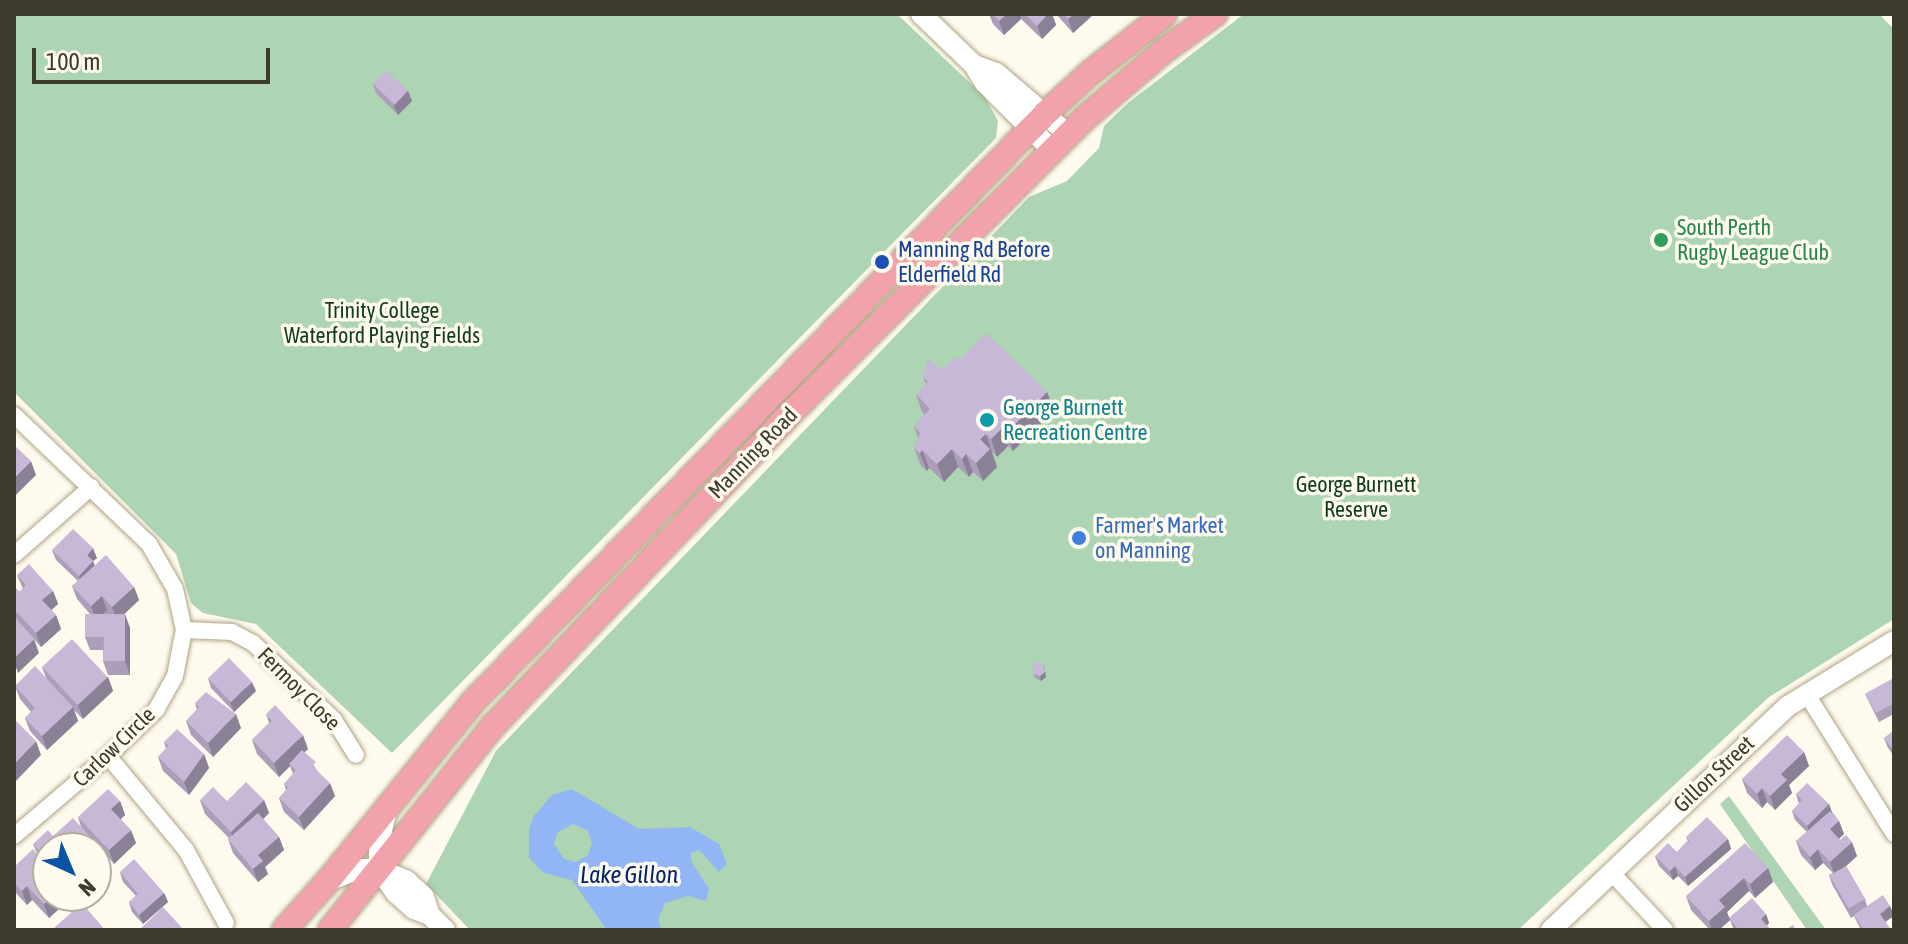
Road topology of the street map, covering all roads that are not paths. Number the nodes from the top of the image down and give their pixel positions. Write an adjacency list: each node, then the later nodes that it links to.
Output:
1 (921, 14): 4 (street)
2 (1165, 14): 4 (main road, Manning Road)
3 (1215, 14): 5 (main road, Manning Road)
4 (1037, 122): 5 (street); 14 (main road, Manning Road)
5 (1060, 142): 17 (main road, Manning Road)
6 (14, 415): 7 (street, Carlow Circle)
7 (91, 487): 8 (street); 9 (street, Carlow Circle)
8 (14, 555)
9 (184, 630): 12 (street, Fermoy Close); 13 (street, Carlow Circle)
10 (1894, 641): 11 (street, Gillon Street)
11 (1806, 693): 15 (street); 18 (street, Gillon Street)
12 (356, 755)
13 (108, 756): 16 (street, Carlow Circle); 20 (street)
14 (387, 809): 17 (street); 19 (main road, Manning Road)
15 (1894, 834)
16 (14, 836)
17 (379, 869): 19 (street); 22 (main road, Manning Road); 23 (street)
18 (1611, 872): 24 (street, Gillon Street); 25 (street)
19 (328, 881): 21 (main road, Manning Road)
20 (226, 923)
21 (284, 930)
22 (330, 930)
23 (445, 930)
24 (1551, 930)
25 (1665, 930)

